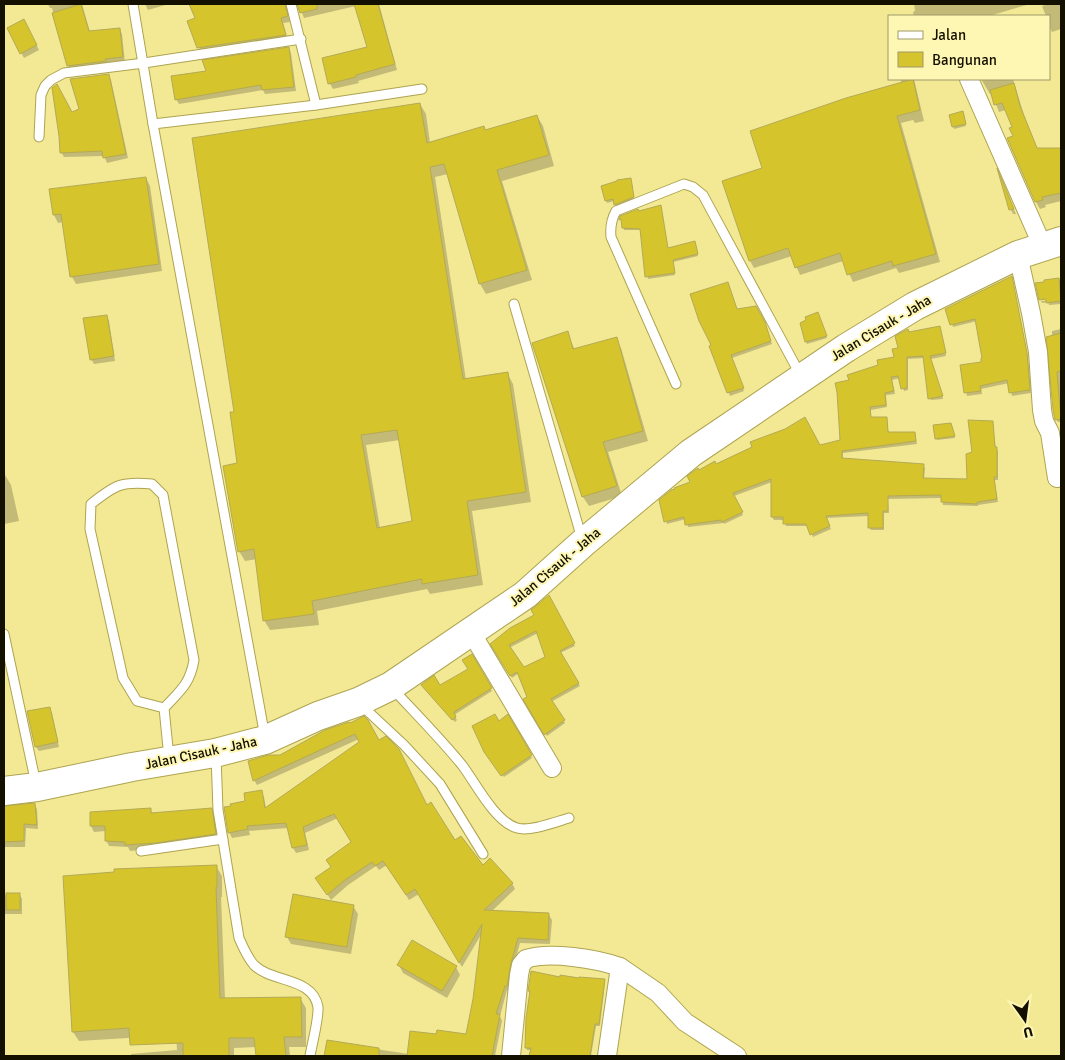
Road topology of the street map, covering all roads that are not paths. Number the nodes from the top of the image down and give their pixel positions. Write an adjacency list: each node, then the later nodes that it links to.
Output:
1 (133, 4): 4 (lane)
2 (292, 4): 3 (lane)
3 (301, 39): 4 (lane); 7 (lane)
4 (144, 63): 8 (lane); 9 (lane)
5 (969, 80): 10 (street)
6 (422, 88): 7 (lane)
7 (316, 105): 8 (lane)
8 (153, 124): 21 (lane)
9 (39, 137)
10 (1041, 247): 12 (main road, Jalan Cisauk - Jaha); 14 (street)
11 (514, 304): 15 (lane)
12 (802, 377): 13 (lane); 15 (main road, Jalan Cisauk - Jaha)
13 (676, 384)
14 (1056, 478)
15 (583, 544): 16 (main road, Jalan Cisauk - Jaha)
16 (471, 632): 18 (main road, Jalan Cisauk - Jaha); 24 (street)
17 (4, 634): 25 (lane)
18 (391, 686): 19 (main road, Jalan Cisauk - Jaha); 27 (lane)
19 (358, 702): 21 (main road, Jalan Cisauk - Jaha); 30 (lane)
20 (164, 708): 20 (lane); 23 (lane)
21 (265, 740): 22 (main road, Jalan Cisauk - Jaha)
22 (216, 753): 23 (main road, Jalan Cisauk - Jaha); 28 (lane)
23 (170, 761): 25 (main road, Jalan Cisauk - Jaha)
24 (552, 768)
25 (37, 787): 26 (main road, Jalan Cisauk - Jaha)
26 (4, 791)
27 (569, 818)
28 (223, 839): 29 (lane); 32 (lane)
29 (141, 851)
30 (483, 854)
31 (620, 967): 33 (street); 34 (street); 35 (street)
32 (310, 1056)
33 (511, 1056)
34 (607, 1056)
35 (737, 1056)

